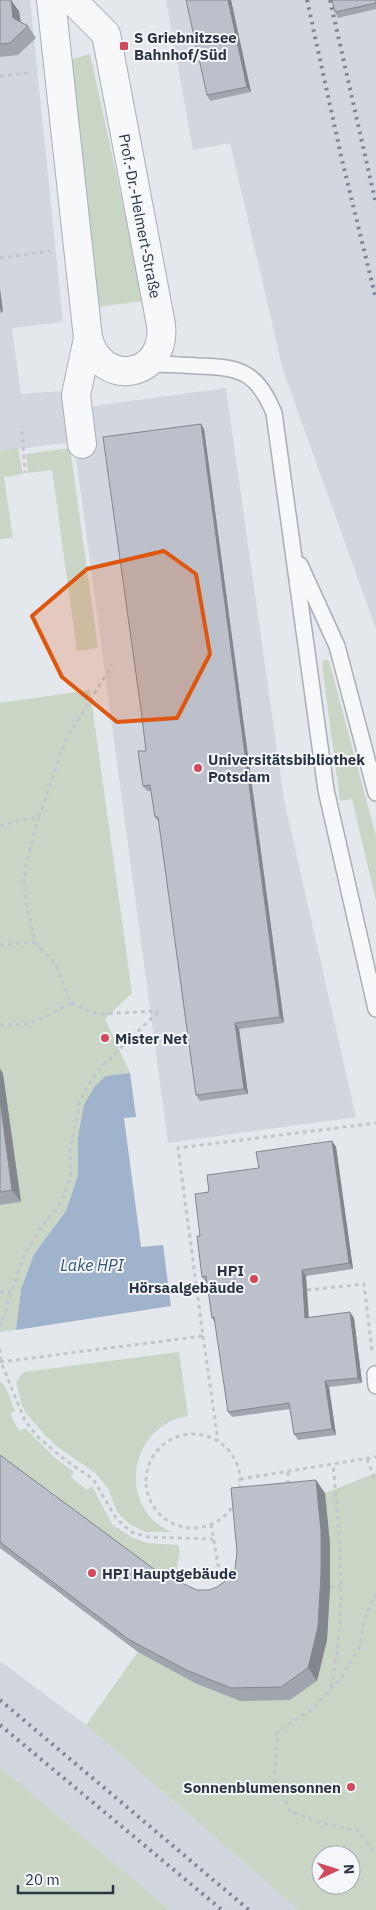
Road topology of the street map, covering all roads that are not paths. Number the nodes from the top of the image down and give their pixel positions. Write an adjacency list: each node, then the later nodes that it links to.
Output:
1 (50, 0): 3 (street)
2 (72, 0): 4 (street, Prof.-Dr.-Helmert-Straße)
3 (88, 338): 4 (street); 5 (street)
4 (148, 364): 6 (lane)
5 (82, 444)
6 (293, 549): 7 (lane); 8 (lane)
7 (376, 792)
8 (376, 1009)

